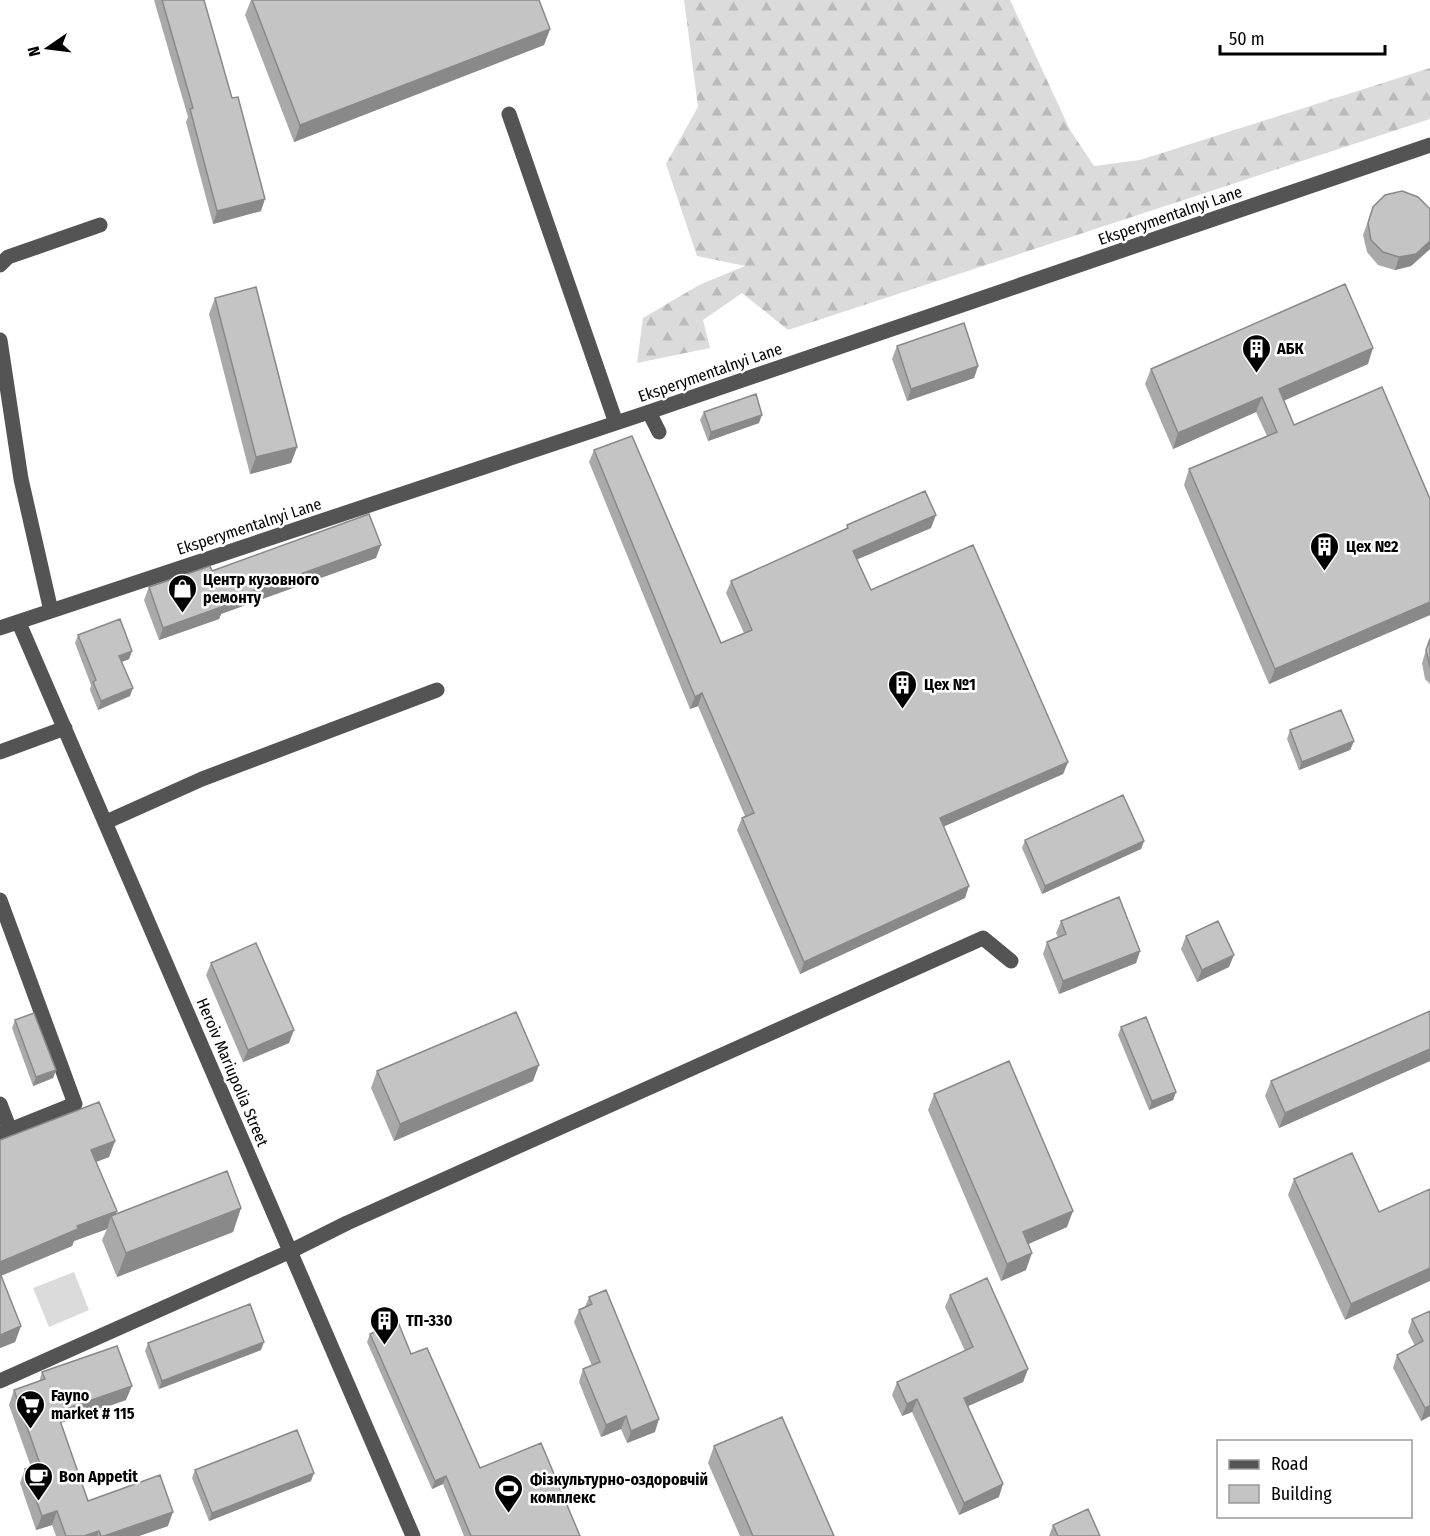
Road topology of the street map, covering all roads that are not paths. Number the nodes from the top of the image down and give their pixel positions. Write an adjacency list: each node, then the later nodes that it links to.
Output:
1 (509, 114): 7 (street)
2 (1430, 145): 6 (street, Eksperymentalnyi Lane)
3 (100, 225): 4 (street)
4 (0, 265)
5 (0, 340): 9 (street)
6 (650, 412): 7 (street, Eksperymentalnyi Lane); 8 (street)
7 (616, 423): 9 (street, Eksperymentalnyi Lane)
8 (659, 432)
9 (51, 611): 10 (street, Eksperymentalnyi Lane)
10 (19, 623): 11 (street, Eksperymentalnyi Lane); 13 (street, Heroiv Mariupolia Street)
11 (0, 628)
12 (437, 690): 15 (street)
13 (65, 728): 14 (street); 15 (street, Heroiv Mariupolia Street)
14 (0, 752)
15 (106, 822): 20 (street, Heroiv Mariupolia Street)
16 (0, 900): 19 (street)
17 (1011, 961): 20 (street)
18 (0, 1104): 19 (street)
19 (5, 1132)
20 (291, 1251): 21 (street); 22 (street, Heroiv Mariupolia Street)
21 (0, 1381)
22 (413, 1536)

